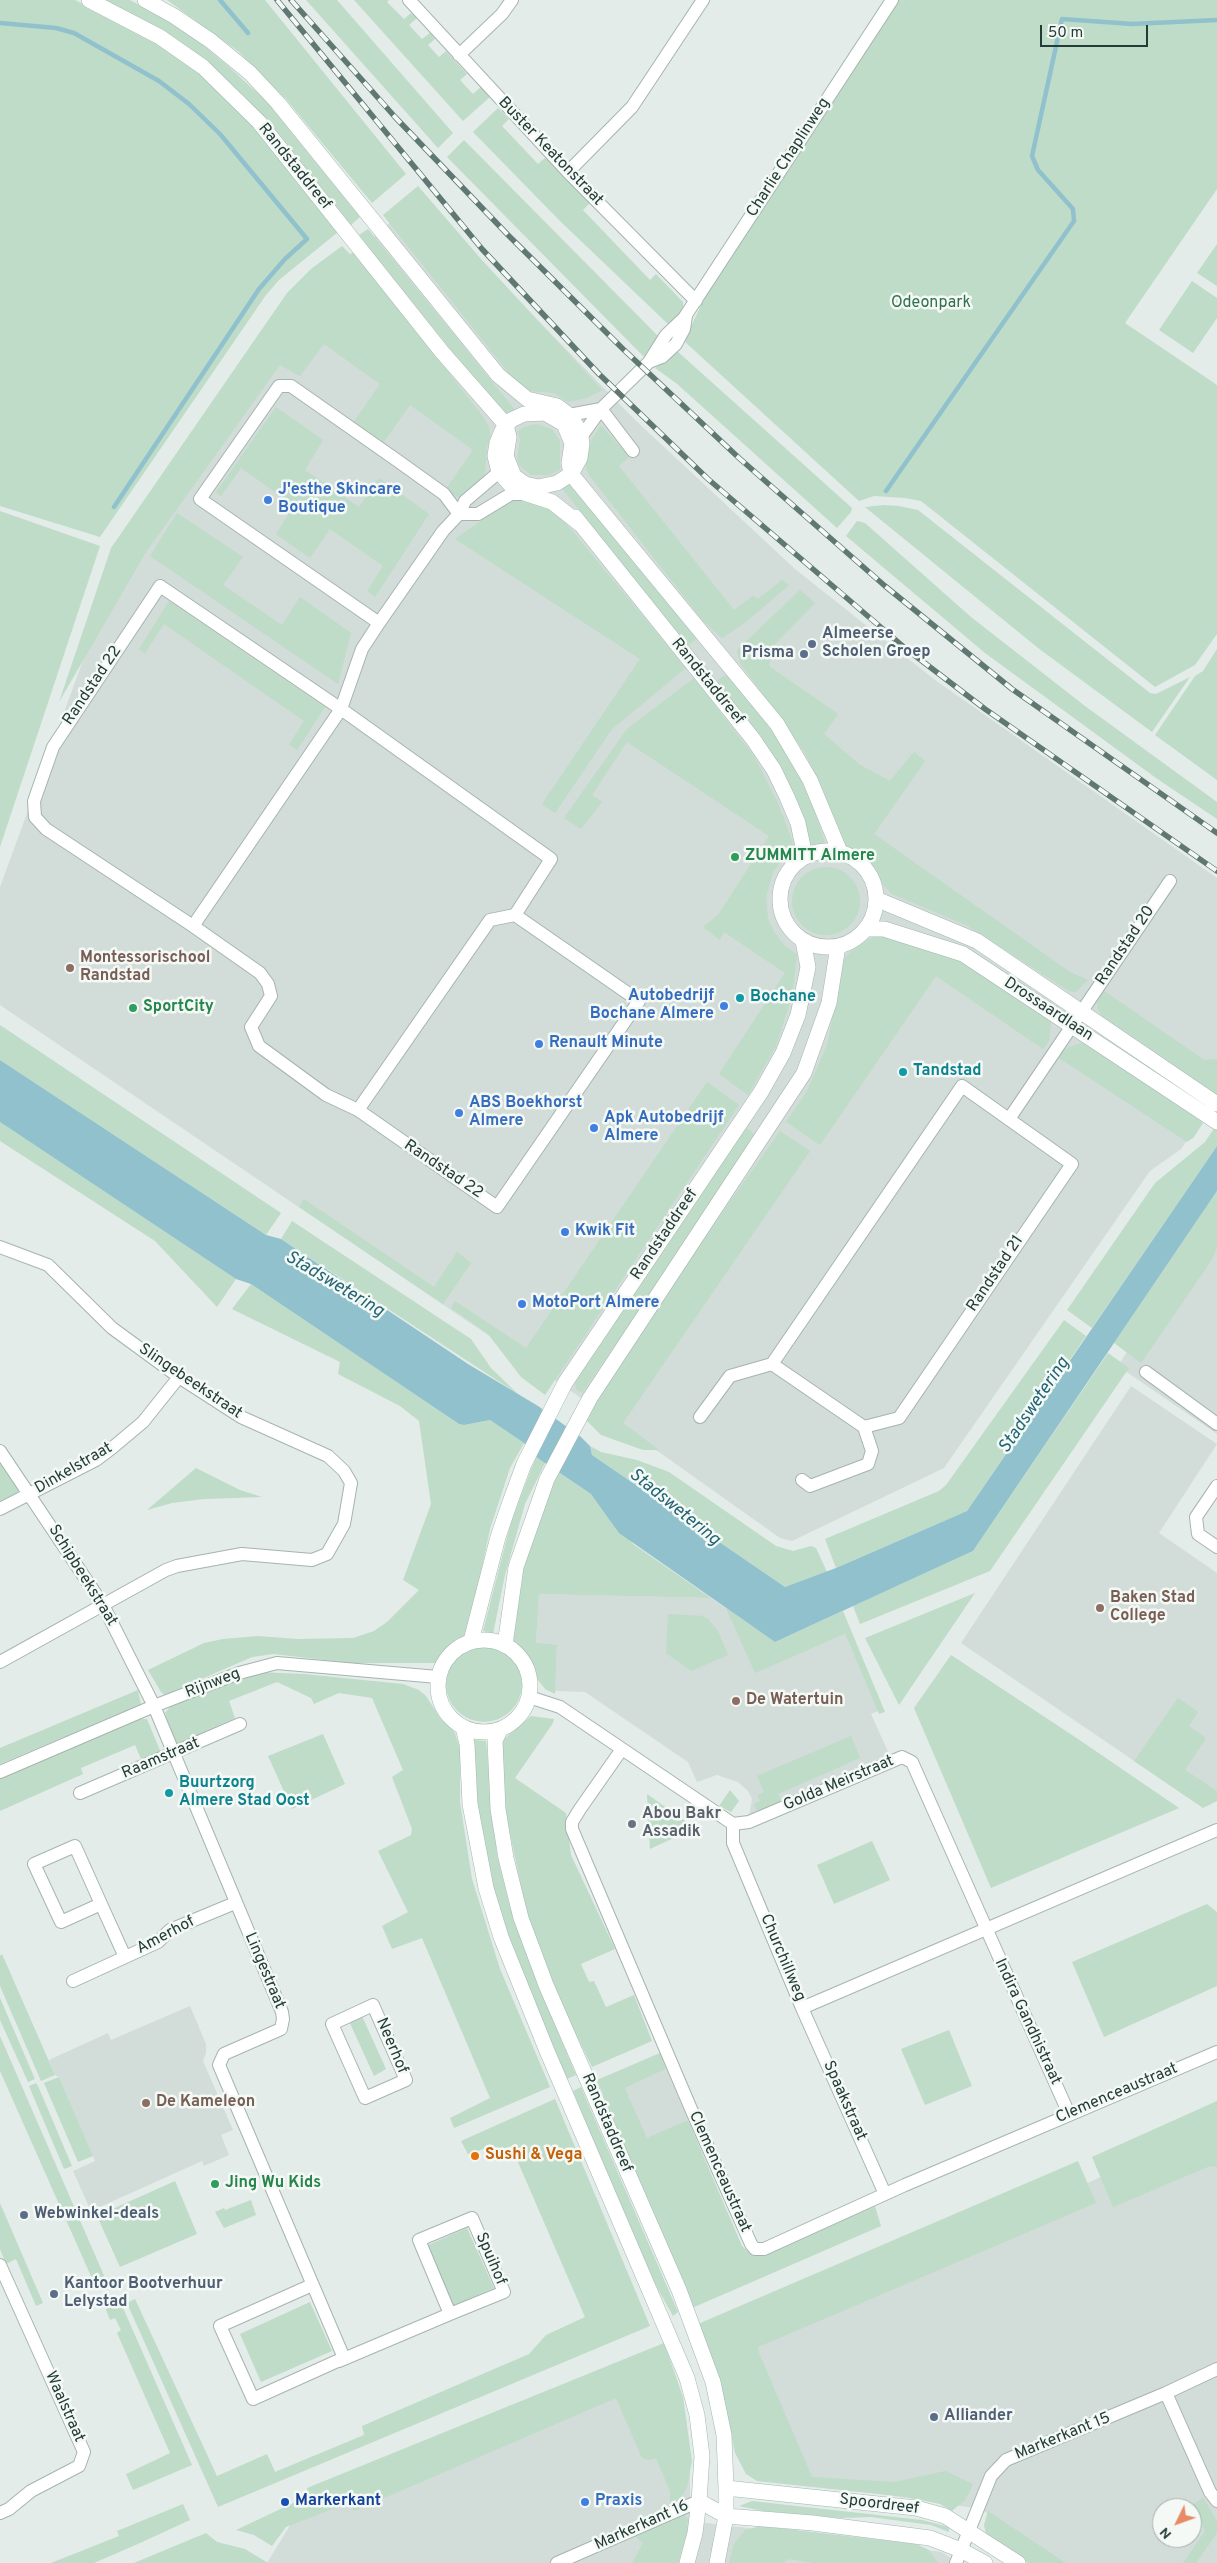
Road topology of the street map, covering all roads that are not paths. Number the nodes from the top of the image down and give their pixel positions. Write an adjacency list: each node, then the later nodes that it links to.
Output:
1 (89, 0): 13 (main road, Randstaddreef)
2 (145, 0): 10 (main road, Randstaddreef)
3 (409, 0): 7 (street, Buster Keatonstraat)
4 (512, 0): 7 (street)
5 (703, 0): 8 (street)
6 (892, 0): 9 (street, Charlie Chaplinweg)
7 (459, 55): 8 (street, Buster Keatonstraat)
8 (568, 172): 9 (street, Buster Keatonstraat)
9 (696, 300): 11 (street, Charlie Chaplinweg)
10 (535, 408): 12 (main road); 13 (main road)
11 (601, 409): 12 (street); 14 (street, Charlie Chaplinweg); 15 (street)
12 (564, 417): 14 (main road); 16 (main road)
13 (503, 431): 17 (main road); 18 (main road)
14 (582, 437): 16 (main road)
15 (633, 451)
16 (575, 469): 19 (main road); 23 (main road, Randstaddreef)
17 (499, 472): 18 (main road); 20 (street)
18 (517, 487): 19 (main road); 20 (street)
19 (541, 492): 24 (main road, Randstaddreef)
20 (459, 514): 21 (street); 21 (street)
21 (379, 623): 22 (street)
22 (341, 709): 27 (street, Randstad 22); 28 (street); 28 (street, Randstad 22)
23 (840, 852): 24 (main road); 26 (main road)
24 (804, 856): 30 (main road)
25 (1170, 880): 32 (street, Randstad 20)
26 (876, 899): 29 (main road); 32 (main road, Drossaardlaan)
27 (515, 915): 35 (street); 35 (street, Randstad 22)
28 (193, 926): 35 (street, Randstad 22)
29 (865, 929): 31 (main road); 33 (main road, Drossaardlaan)
30 (803, 941): 31 (main road); 52 (main road, Randstaddreef)
31 (838, 946): 53 (main road, Randstaddreef)
32 (1082, 1011): 33 (street, Randstad 20); 34 (main road, Drossaardlaan)
33 (1072, 1026): 34 (main road, Drossaardlaan); 36 (street)
34 (1210, 1105): 37 (main road, Drossaardlaan)
35 (358, 1110)
36 (1009, 1119): 39 (street, Randstad 21); 44 (street, Randstad 21)
37 (1217, 1122)
38 (0, 1247): 41 (street, Slingebeekstraat)
39 (772, 1364): 42 (street); 44 (street)
40 (1146, 1372): 43 (street)
41 (178, 1377): 48 (street, Dinkelstraat); 51 (street, Slingebeekstraat)
42 (700, 1417)
43 (1217, 1424)
44 (864, 1427): 46 (street)
45 (0, 1451): 48 (street, Schipbeekstraat)
46 (802, 1480)
47 (1217, 1486): 50 (street)
48 (30, 1494): 49 (street, Dinkelstraat); 51 (street, Schipbeekstraat)
49 (0, 1509)
50 (1217, 1547)
51 (103, 1605): 54 (street, Slingebeekstraat); 57 (street, Schipbeekstraat)
52 (471, 1642): 53 (main road); 55 (main road)
53 (505, 1645): 56 (main road)
54 (0, 1662)
55 (438, 1677): 57 (street, Rijnweg); 59 (main road)
56 (529, 1697): 60 (main road); 61 (street)
57 (154, 1706): 62 (street, Lingestraat); 63 (street, Rijnweg)
58 (240, 1724): 62 (street, Raamstraat)
59 (464, 1727): 60 (main road); 84 (main road, Randstaddreef)
60 (500, 1730): 83 (main road, Randstaddreef)
61 (622, 1749): 65 (street); 76 (street, Clemenceaustraat)
62 (174, 1754): 64 (street, Raamstraat); 67 (street, Lingestraat)
63 (0, 1772)
64 (80, 1793)
65 (733, 1824): 69 (street, Golda Meirstraat); 72 (street, Churchillweg)
66 (1217, 1830): 69 (street, Churchillweg)
67 (235, 1903): 70 (street, Amerhof); 78 (street, Lingestraat)
68 (101, 1904): 68 (street, Amerhof); 70 (street, Amerhof)
69 (986, 1930): 72 (street, Churchillweg); 75 (street, Indira Gandhistraat)
70 (125, 1958): 71 (street, Amerhof)
71 (73, 1981)
72 (802, 2008): 76 (street, Spaakstraat)
73 (1217, 2052): 75 (street, Clemenceaustraat)
74 (365, 2098): 74 (street, Neerhof)
75 (1069, 2114): 76 (street, Clemenceaustraat)
76 (885, 2194)
77 (0, 2265): 86 (street, Waalstraat)
78 (312, 2285): 80 (street, Lingestraat); 80 (street, Spuihof)
79 (450, 2314): 79 (street, Spuihof); 80 (street, Spuihof)
80 (339, 2360)
81 (1217, 2369): 82 (street, Markerkant 15)
82 (1166, 2393): 85 (street); 88 (street, Markerkant 15)
83 (726, 2488): 84 (main road); 87 (main road, Randstaddreef); 88 (main road, Spoordreef)
84 (699, 2501): 87 (main road); 90 (street, Markerkant 16); 91 (main road, Randstaddreef)
85 (1217, 2501)
86 (0, 2513)
87 (726, 2516): 89 (main road, Spoordreef); 92 (main road, Randstaddreef)
88 (968, 2530): 89 (street, Markerkant 15); 94 (main road, Spoordreef)
89 (958, 2557): 93 (main road, Spoordreef)
90 (556, 2563)
91 (687, 2563)
92 (717, 2563)
93 (985, 2563)
94 (1018, 2563)

